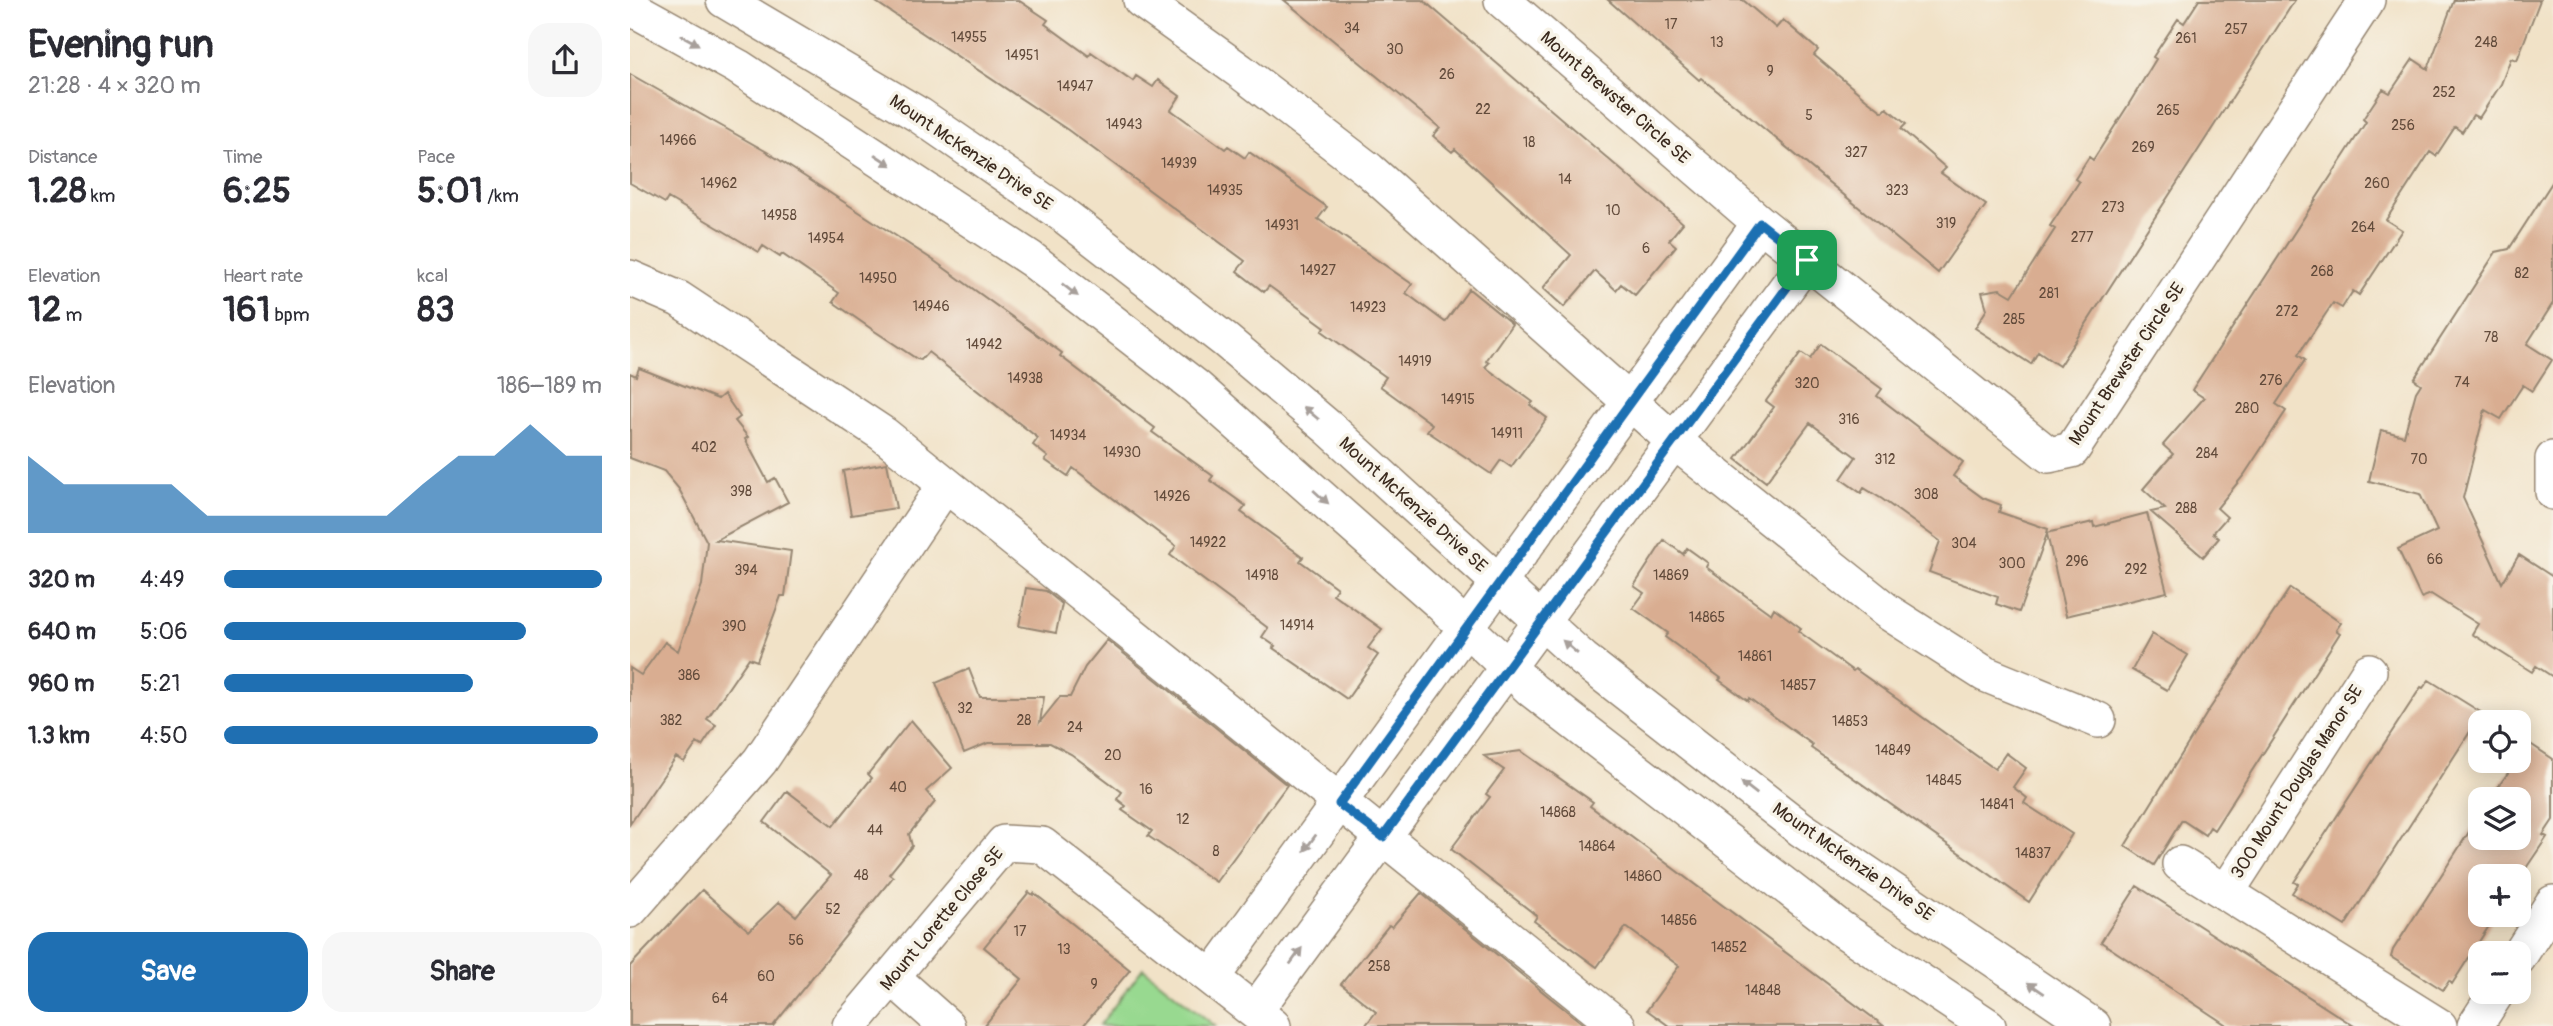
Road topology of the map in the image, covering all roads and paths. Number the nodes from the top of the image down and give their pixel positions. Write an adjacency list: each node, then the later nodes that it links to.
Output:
1 (724, 0): 14 (street, Mount McKenzie Drive SE, one-way to 1)
2 (1141, 0): 9 (street)
3 (1502, 0): 6 (street, Mount Brewster Circle SE)
4 (2367, 0): 7 (street, Mount Brewster Circle SE)
5 (630, 8): 16 (street, one-way to 16)
6 (1760, 223): 7 (street, Mount Brewster Circle SE); 9 (street)
7 (1807, 260): 10 (street)
8 (630, 278): 12 (street)
9 (1630, 400): 10 (street); 14 (street)
10 (1674, 441): 15 (street); 19 (street)
11 (2553, 459): 13 (street)
12 (945, 485): 20 (street); 25 (street)
13 (2553, 492)
14 (1499, 583): 15 (street, Mount McKenzie Drive SE); 16 (street)
15 (1542, 621): 17 (street); 35 (street, Mount McKenzie Drive SE, one-way to 15)
16 (1466, 629): 17 (street); 20 (street)
17 (1507, 668): 21 (street, Mount Lorette Close SE); 34 (street)
18 (2369, 671): 23 (street, 300 Mount Douglas Manor SE)
19 (2098, 720)
20 (1339, 804): 21 (street); 27 (street, one-way to 27)
21 (1383, 837): 30 (street, Mount Lorette Close SE, one-way to 21); 33 (street)
22 (2180, 864): 23 (street, 300 Mount Douglas Manor SE)
23 (2226, 893): 36 (street, 300 Mount Douglas Manor SE)
24 (2553, 903): 26 (street)
25 (630, 910)
26 (2529, 941)
27 (1213, 976): 28 (street, Mount Lorette Close SE); 30 (street, Mount Lorette Close SE)
28 (892, 978): 31 (street, Mount Lorette Close SE); 32 (street)
29 (2490, 1004): 37 (street)
30 (1264, 1018)
31 (850, 1026)
32 (947, 1026)
33 (1618, 1026)
34 (1988, 1026)
35 (2093, 1026)
36 (2438, 1026)
37 (2476, 1026)

